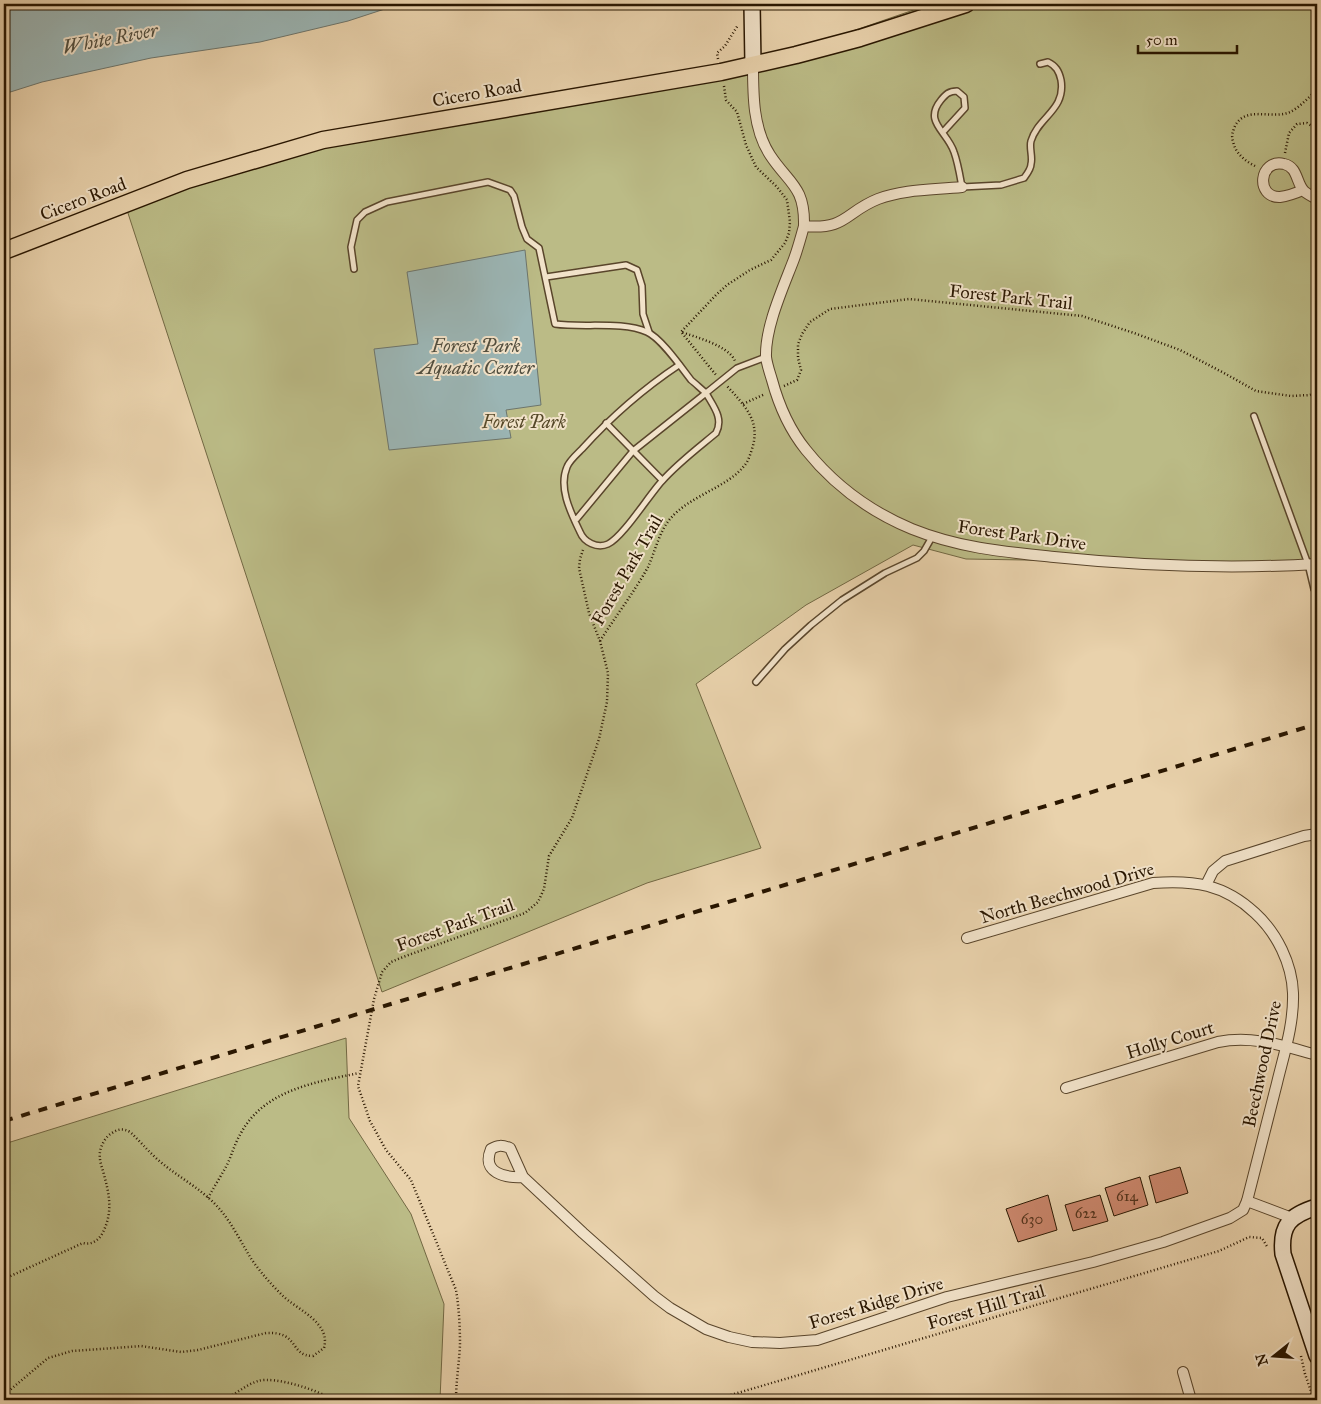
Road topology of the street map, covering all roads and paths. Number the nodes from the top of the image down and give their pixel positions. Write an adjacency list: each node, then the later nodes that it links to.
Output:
1 (966, 4): 4 (main road, Cicero Road)
2 (748, 15): 4 (street); 5 (path)
3 (1040, 64): 11 (lane)
4 (753, 65): 5 (main road, Cicero Road); 14 (street, Forest Park Drive)
5 (721, 72): 15 (main road, Cicero Road); 19 (path)
6 (1317, 90): 10 (path)
7 (1317, 130): 9 (path)
8 (943, 132): 8 (lane); 11 (lane)
9 (1285, 155)
10 (1255, 167)
11 (962, 187): 14 (street)
12 (1303, 190): 13 (street)
13 (1317, 199)
14 (804, 226): 20 (street, Forest Park Drive)
15 (4, 251)
16 (354, 269): 17 (lane)
17 (546, 277): 18 (lane); 18 (lane)
18 (649, 332): 21 (lane)
19 (681, 332): 22 (path); 23 (path, Forest Park Trail)
20 (766, 357): 22 (lane); 24 (street, Forest Park Drive)
21 (679, 365): 26 (lane); 29 (lane)
22 (737, 368): 23 (lane)
23 (722, 379): 26 (lane); 27 (path, Forest Park Trail)
24 (774, 390): 25 (path, Forest Park Trail); 27 (path, Forest Park Trail); 33 (street, Forest Park Drive)
25 (1317, 392)
26 (706, 393): 30 (lane); 31 (lane)
27 (743, 404): 37 (path, Forest Park Trail)
28 (1254, 416): 35 (lane)
29 (606, 423): 30 (lane); 32 (lane)
30 (633, 451): 31 (lane); 32 (lane)
31 (662, 480): 32 (lane)
32 (575, 521)
33 (932, 537): 35 (street, Forest Park Drive); 38 (lane)
34 (584, 550): 37 (path, Forest Park Trail)
35 (1312, 564): 36 (lane)
36 (1317, 595)
37 (600, 641): 44 (path, Forest Park Trail)
38 (756, 682)
39 (1317, 834): 40 (street)
40 (1206, 884): 41 (street, North Beechwood Drive); 42 (street, Beechwood Drive)
41 (967, 938)
42 (1286, 1047): 43 (street, Holly Court); 45 (street, Holly Court); 48 (street, Beechwood Drive)
43 (1317, 1055)
44 (359, 1073): 47 (path); 58 (path, Forest Park Trail)
45 (1066, 1088)
46 (523, 1176): 48 (street, Forest Ridge Drive)
47 (208, 1198): 52 (path); 55 (path)
48 (1247, 1201): 50 (street)
49 (1317, 1206): 50 (street)
50 (1292, 1218): 53 (street)
51 (1262, 1238): 59 (path, Forest Hill Trail)
52 (4, 1278)
53 (1317, 1356)
54 (1183, 1372): 60 (street)
55 (4, 1395)
56 (223, 1400): 57 (path)
57 (333, 1400)
58 (456, 1400)
59 (714, 1400)
60 (1191, 1400)

